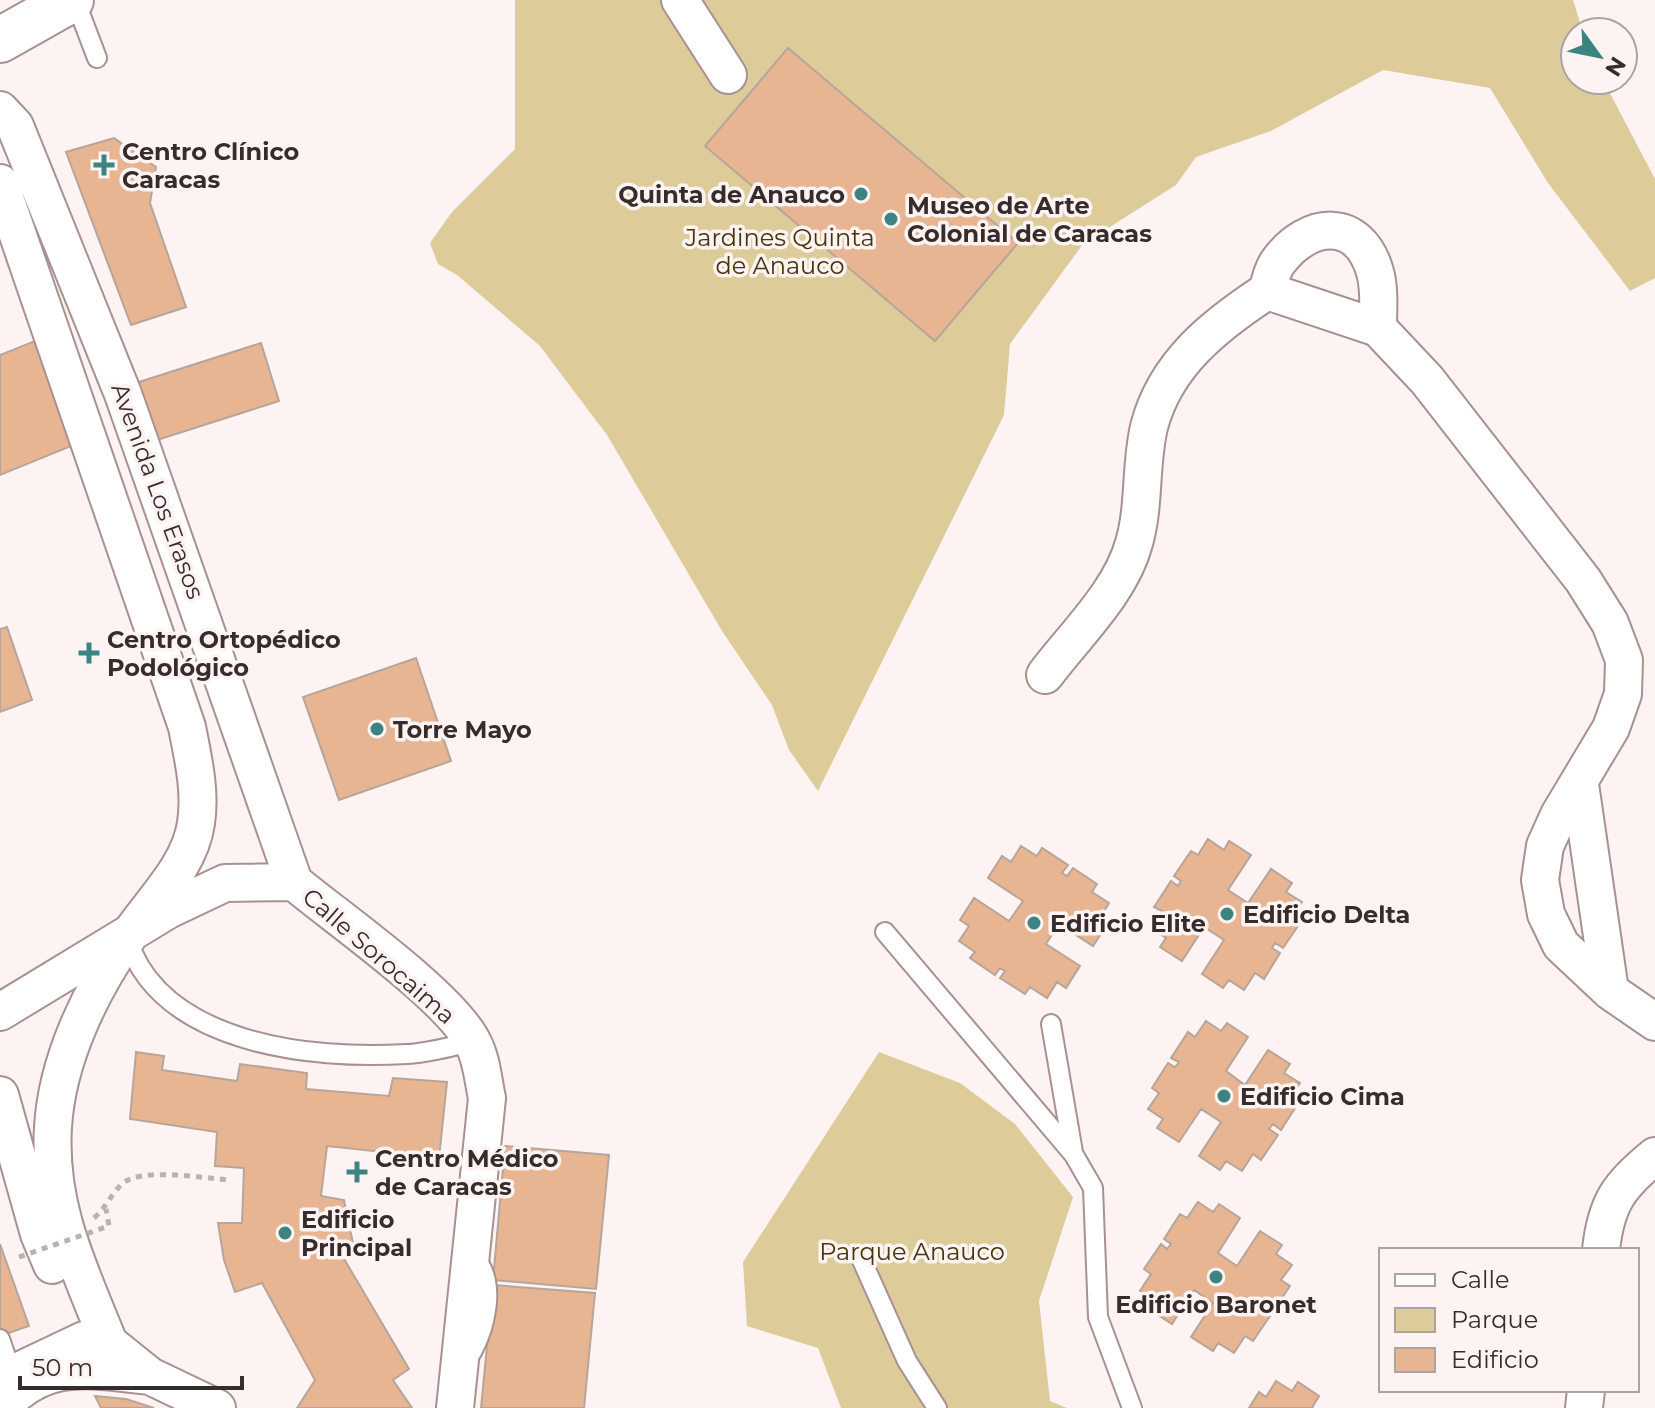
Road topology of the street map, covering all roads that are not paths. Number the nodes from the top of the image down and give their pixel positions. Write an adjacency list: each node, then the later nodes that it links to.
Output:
1 (73, 0): 3 (main road); 4 (lane)
2 (680, 0): 5 (street)
3 (0, 40)
4 (97, 58)
5 (728, 75)
6 (0, 110): 12 (street, Avenida Los Erasos)
7 (0, 183): 14 (street, Avenida Los Erasos)
8 (1267, 291): 9 (street); 9 (street); 10 (street)
9 (1378, 328): 11 (street)
10 (1045, 675)
11 (1580, 784): 15 (street); 15 (street)
12 (294, 882): 14 (street); 19 (street, Calle Sorocaima)
13 (885, 932): 21 (lane)
14 (127, 938): 16 (street); 19 (lane); 26 (street, Avenida Los Erasos)
15 (1610, 991): 17 (street)
16 (0, 1012)
17 (1655, 1022)
18 (1051, 1024): 21 (lane)
19 (473, 1042): 31 (street, Calle Sorocaima)
20 (0, 1095): 26 (street)
21 (1074, 1155): 33 (lane)
22 (1655, 1156): 23 (street)
23 (1601, 1248)
24 (860, 1256): 32 (lane)
25 (0, 1339): 28 (lane)
26 (96, 1342): 27 (street); 28 (street)
27 (150, 1376): 29 (street); 30 (street)
28 (6, 1377)
29 (1, 1408)
30 (217, 1408)
31 (455, 1408)
32 (937, 1408)
33 (1132, 1408)

